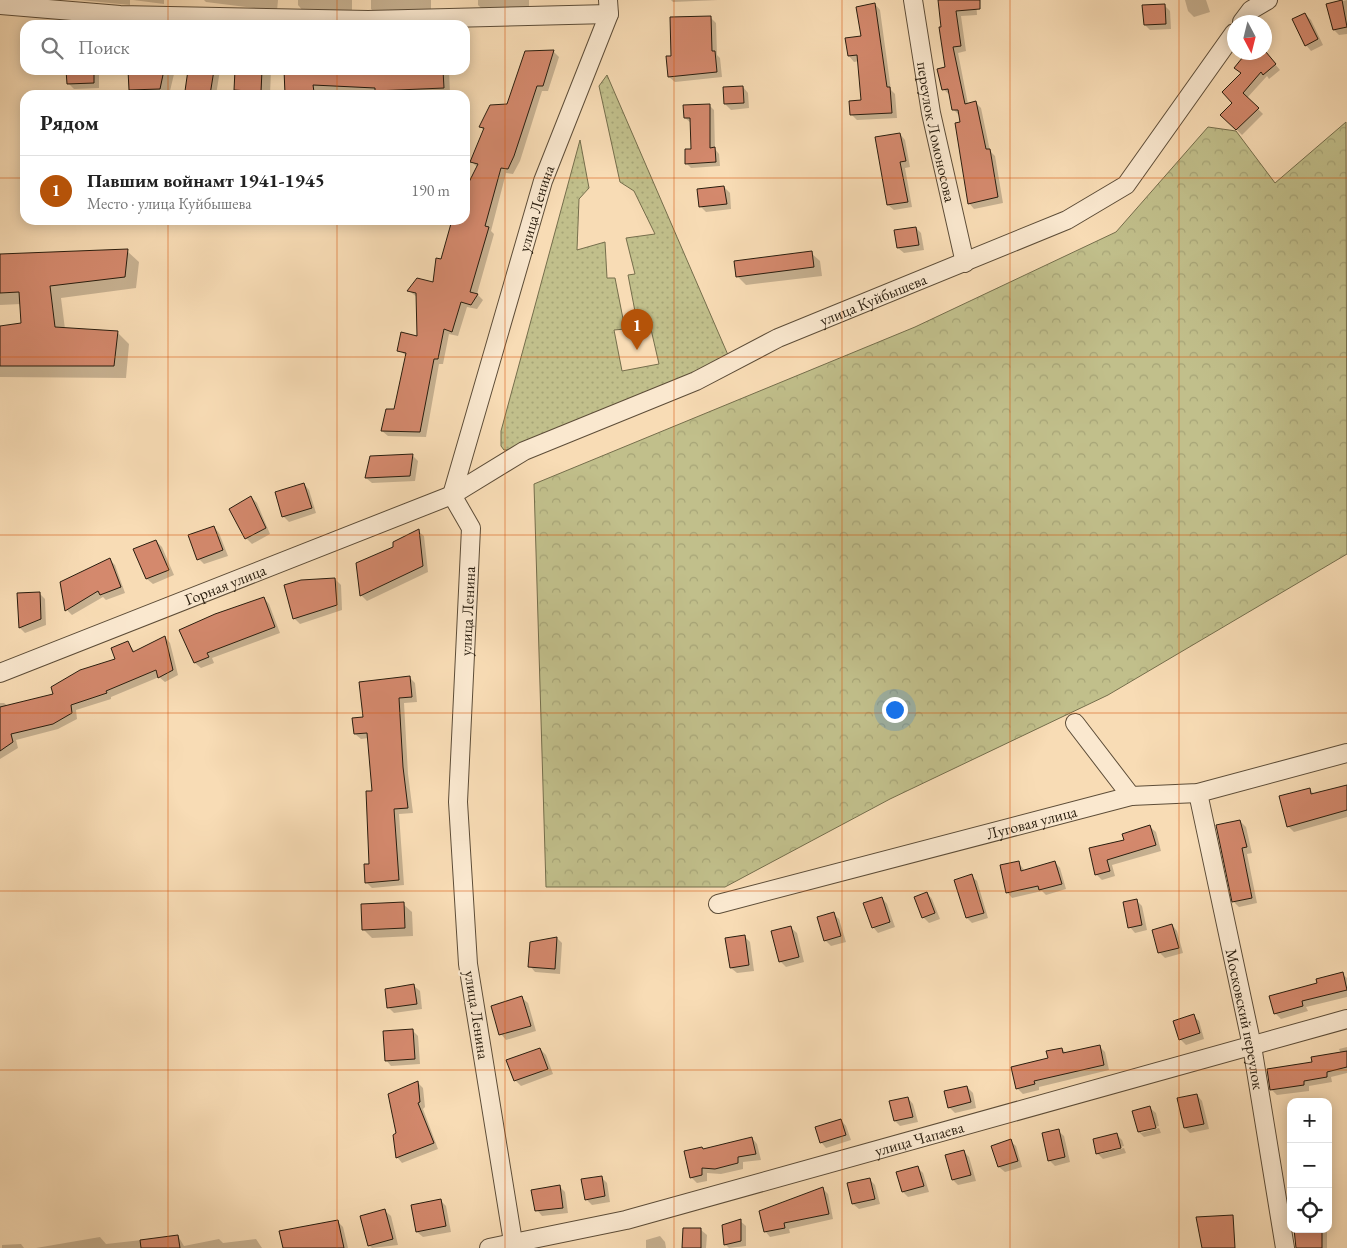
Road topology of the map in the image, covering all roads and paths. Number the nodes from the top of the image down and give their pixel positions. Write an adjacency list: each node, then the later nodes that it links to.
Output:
1 (913, 0): 7 (street, переулок Ломоносова)
2 (1268, 0): 5 (street)
3 (0, 5): 4 (street)
4 (608, 7): 8 (street, улица Ленина)
5 (1247, 15)
6 (1227, 43): 7 (street, улица Куйбышева)
7 (965, 264): 8 (street, улица Куйбышева)
8 (452, 496): 9 (street, Горная улица); 17 (street, улица Ленина)
9 (0, 673)
10 (1075, 723): 13 (street)
11 (1347, 753): 12 (street, Луговая улица)
12 (1198, 793): 13 (street, Луговая улица); 16 (street, Московский переулок)
13 (1131, 796): 14 (street, Луговая улица)
14 (718, 904)
15 (1347, 1019): 16 (street, улица Чапаева)
16 (1252, 1046): 17 (street, улица Чапаева); 19 (street, Московский переулок)
17 (514, 1246): 18 (street, улица Чапаева)
18 (489, 1248)
19 (1285, 1248)

